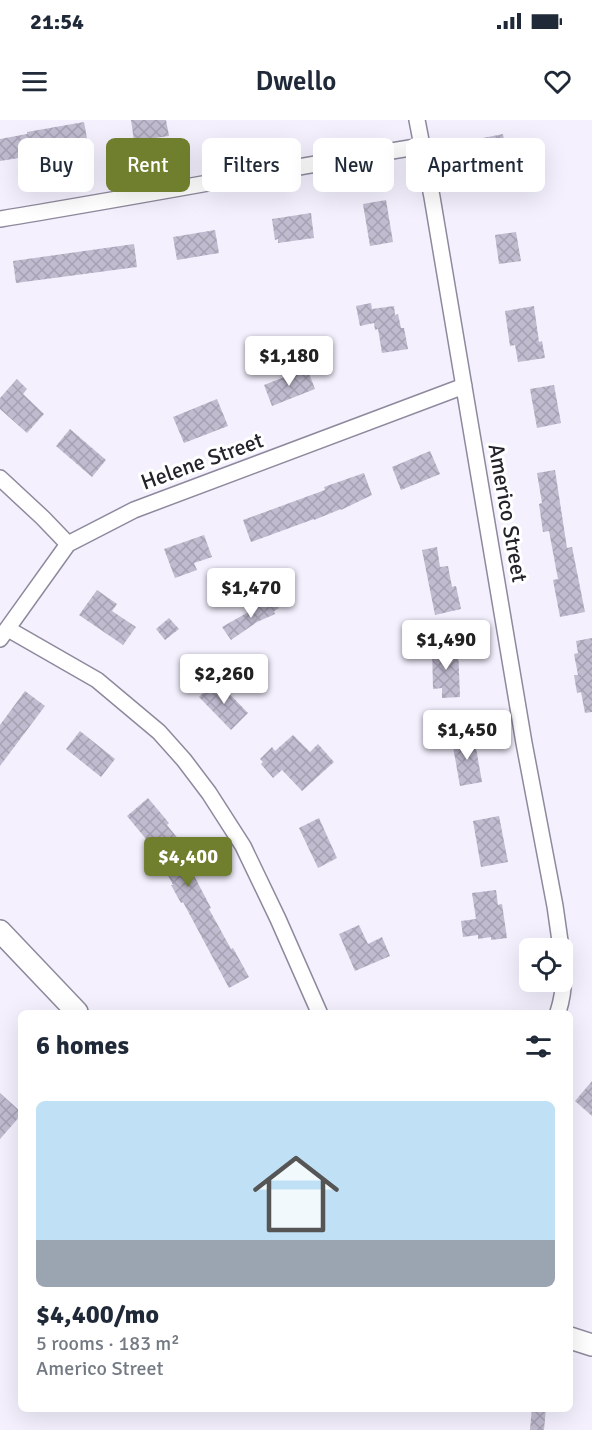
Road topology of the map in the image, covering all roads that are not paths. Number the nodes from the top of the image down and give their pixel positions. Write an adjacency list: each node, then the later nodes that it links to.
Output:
1 (417, 120): 2 (street, Americo Street)
2 (420, 138)
3 (406, 149): 5 (street)
4 (430, 192): 6 (street, Americo Street)
5 (0, 219)
6 (464, 386): 8 (street, Helene Street); 11 (street, Americo Street)
7 (0, 478): 8 (street)
8 (68, 544): 9 (street, Helene Street)
9 (4, 634): 14 (street)
10 (0, 931): 13 (main road)
11 (560, 938)
12 (563, 992): 15 (street)
13 (76, 1010)
14 (318, 1010)
15 (559, 1010)
16 (573, 1339): 17 (main road)
17 (592, 1345)

